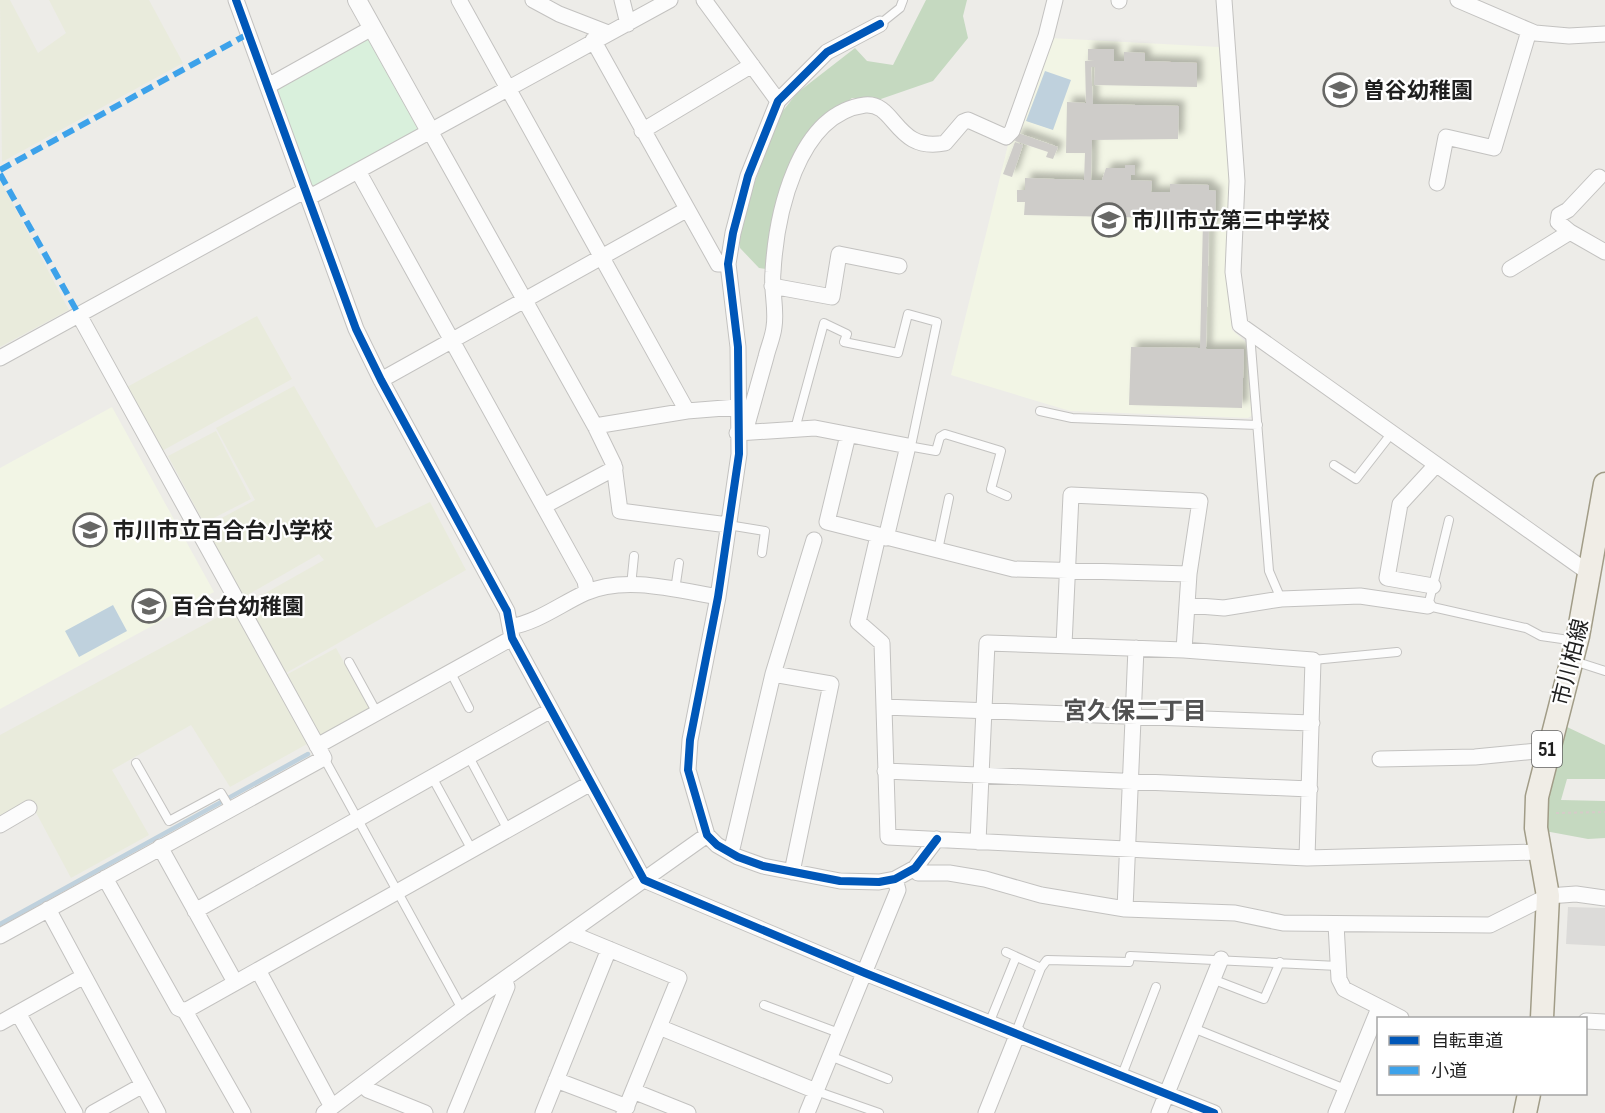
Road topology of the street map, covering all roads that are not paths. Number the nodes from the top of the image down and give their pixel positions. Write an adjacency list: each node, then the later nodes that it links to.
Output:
1 (236, 0): 20 (street)
2 (357, 0): 14 (street)
3 (459, 0): 21 (street)
4 (533, 0): 16 (street)
5 (622, 0): 12 (street)
6 (670, 0): 12 (street)
7 (704, 0): 19 (street)
8 (903, 0): 13 (lane)
9 (1055, 0): 36 (street)
10 (1224, 0): 39 (street)
11 (1458, 0): 15 (street)
12 (628, 24): 16 (street)
13 (880, 24): 22 (street)
14 (372, 28): 20 (street); 23 (street)
15 (1529, 31): 17 (street); 27 (street)
16 (608, 33): 18 (street)
17 (1605, 34)
18 (593, 40): 21 (street); 24 (street)
19 (752, 64): 22 (street); 24 (street)
20 (268, 86): 28 (street)
21 (508, 88): 23 (street); 32 (street)
22 (778, 101): 33 (street)
23 (430, 131): 25 (street); 37 (street)
24 (642, 131): 29 (street)
25 (358, 171): 28 (street); 40 (street)
26 (1599, 177): 30 (street)
27 (1437, 183)
28 (308, 194): 38 (street); 42 (street)
29 (686, 210): 32 (street); 33 (street)
30 (1570, 232): 31 (street); 35 (street)
31 (1605, 252)
32 (601, 257): 37 (street); 44 (street)
33 (728, 264): 43 (street)
34 (899, 266): 36 (street)
35 (1510, 269)
36 (772, 286): 49 (street)
37 (525, 299): 40 (street); 47 (street)
38 (79, 315): 41 (street); 99 (street)
39 (1250, 332): 46 (lane); 51 (street)
40 (451, 341): 42 (street); 59 (street)
41 (0, 358)
42 (381, 380): 80 (street)
43 (737, 407): 44 (street); 49 (street)
44 (687, 411): 47 (street)
45 (1040, 411): 46 (lane)
46 (1258, 425): 77 (lane)
47 (595, 426): 55 (street)
48 (795, 429): 49 (street); 50 (street); 52 (lane)
49 (741, 432): 62 (street)
50 (848, 435): 52 (street); 63 (street)
51 (1391, 435): 53 (lane); 54 (street)
52 (909, 446): 57 (lane); 63 (street)
53 (1334, 465)
54 (1435, 466): 70 (street); 73 (street)
55 (615, 468): 59 (street); 62 (street)
56 (1605, 484): 60 (main road, 市川柏線 / 51)
57 (1007, 496)
58 (950, 498): 65 (lane)
59 (544, 506): 75 (street)
60 (1602, 512): 70 (main road, 市川柏線 / 51)
61 (1449, 520): 73 (lane)
62 (728, 525): 66 (lane); 76 (street)
63 (882, 537): 65 (street); 91 (street)
64 (814, 540): 90 (street)
65 (938, 550): 69 (street)
66 (762, 553)
67 (634, 556): 72 (lane)
68 (679, 563): 74 (lane)
69 (1067, 570): 71 (street); 71 (street); 81 (street)
70 (1589, 573): 84 (main road, 市川柏線 / 51)
71 (1190, 574): 78 (street)
72 (631, 586): 74 (street); 75 (street)
73 (1433, 586): 79 (lane)
74 (675, 590): 76 (street)
75 (587, 592): 80 (street)
76 (718, 597): 114 (street)
77 (1281, 599): 78 (street); 79 (street)
78 (1187, 605): 83 (street)
79 (1428, 606): 84 (lane)
80 (511, 633): 89 (street); 93 (street)
81 (1064, 645): 82 (street); 94 (street)
82 (1136, 648): 83 (street); 96 (street)
83 (1184, 650): 86 (street)
84 (1575, 651): 88 (lane); 98 (main road, 市川柏線 / 51)
85 (1397, 652): 86 (lane)
86 (1313, 660): 97 (street)
87 (349, 662): 95 (lane)
88 (1605, 671)
89 (451, 673): 92 (lane); 95 (street)
90 (774, 674): 121 (street); 124 (street)
91 (884, 706): 94 (street); 103 (street)
92 (469, 708)
93 (551, 710): 100 (street); 107 (street)
94 (984, 710): 96 (street); 104 (street)
95 (378, 714): 99 (street)
96 (1134, 715): 97 (street); 106 (street)
97 (1312, 723): 108 (street)
98 (1547, 750): 101 (street); 120 (main road, 市川柏線 / 51)
99 (321, 752): 109 (street); 111 (lane)
100 (468, 757): 105 (street); 113 (lane)
101 (1380, 759)
102 (136, 763): 109 (lane)
103 (885, 771): 104 (street); 115 (street)
104 (981, 775): 106 (street); 116 (street)
105 (432, 777): 111 (street); 118 (lane)
106 (1132, 781): 108 (street); 119 (street)
107 (591, 783): 113 (street); 127 (street)
108 (1310, 789): 122 (street)
109 (227, 803): 117 (street)
110 (29, 808): 112 (street)
111 (358, 819): 128 (lane); 133 (street)
112 (0, 825)
113 (508, 830): 118 (street)
114 (707, 835): 121 (street); 127 (street)
115 (938, 839): 116 (street); 123 (street)
116 (978, 842): 119 (street)
117 (160, 848): 125 (street); 133 (street)
118 (472, 850): 128 (street)
119 (1130, 850): 122 (street); 132 (street)
120 (1539, 852): 122 (street); 129 (main road, 市川柏線 / 51)
121 (731, 853): 124 (street)
122 (1307, 858)
123 (915, 868): 126 (street); 132 (street)
124 (792, 872): 126 (street)
125 (105, 878): 131 (street); 154 (street)
126 (895, 879): 145 (street)
127 (644, 880): 135 (street); 145 (street)
128 (399, 891): 144 (street); 153 (lane)
129 (1548, 896): 130 (street); 134 (street); 157 (main road, 市川柏線 / 51)
130 (1605, 898)
131 (48, 909): 136 (street); 146 (street)
132 (1125, 909): 134 (street)
133 (195, 911): 149 (street)
134 (1336, 924): 142 (street)
135 (570, 933): 137 (street); 148 (street)
136 (0, 935)
137 (609, 949): 162 (street); 169 (street)
138 (1006, 952): 139 (lane)
139 (1016, 957): 143 (lane); 159 (lane)
140 (1221, 959): 141 (lane); 143 (lane); 147 (street)
141 (1280, 962): 142 (lane); 147 (lane)
142 (1338, 966): 152 (street)
143 (1041, 968): 165 (lane)
144 (258, 970): 149 (street); 177 (street)
145 (865, 973): 159 (street); 164 (street)
146 (84, 976): 155 (street); 171 (street)
147 (1212, 980): 163 (street)
148 (505, 981): 153 (street); 184 (street)
149 (235, 982): 154 (street)
150 (1156, 987): 167 (lane)
151 (764, 1005): 164 (lane)
152 (1378, 1008): 156 (street); 172 (street)
153 (462, 1009): 170 (street)
154 (185, 1011): 182 (street)
155 (18, 1013): 161 (street); 179 (street)
156 (1399, 1017)
157 (1542, 1017)
158 (1587, 1021): 160 (street)
159 (990, 1022): 165 (street)
160 (1605, 1022)
161 (0, 1023)
162 (659, 1027): 173 (street); 174 (street)
163 (1193, 1028): 172 (lane); 175 (street)
164 (839, 1033): 166 (street)
165 (1017, 1033): 167 (street); 189 (street)
166 (830, 1056): 168 (lane); 174 (street)
167 (1122, 1075): 175 (street)
168 (888, 1079)
169 (556, 1080): 178 (street); 185 (street)
170 (363, 1084): 177 (street); 183 (street)
171 (143, 1085): 180 (street); 181 (street)
172 (1345, 1089): 192 (street)
173 (633, 1091): 178 (street); 186 (street)
174 (816, 1091): 187 (street); 188 (lane)
175 (1167, 1094): 190 (street); 191 (street)
176 (1529, 1095): 193 (main road)
177 (328, 1110)
178 (625, 1110)
179 (75, 1113)
180 (93, 1113)
181 (158, 1113)
182 (243, 1113)
183 (425, 1113)
184 (455, 1113)
185 (543, 1113)
186 (688, 1113)
187 (807, 1113)
188 (879, 1113)
189 (986, 1113)
190 (1159, 1113)
191 (1214, 1113)
192 (1336, 1113)
193 (1525, 1113)

